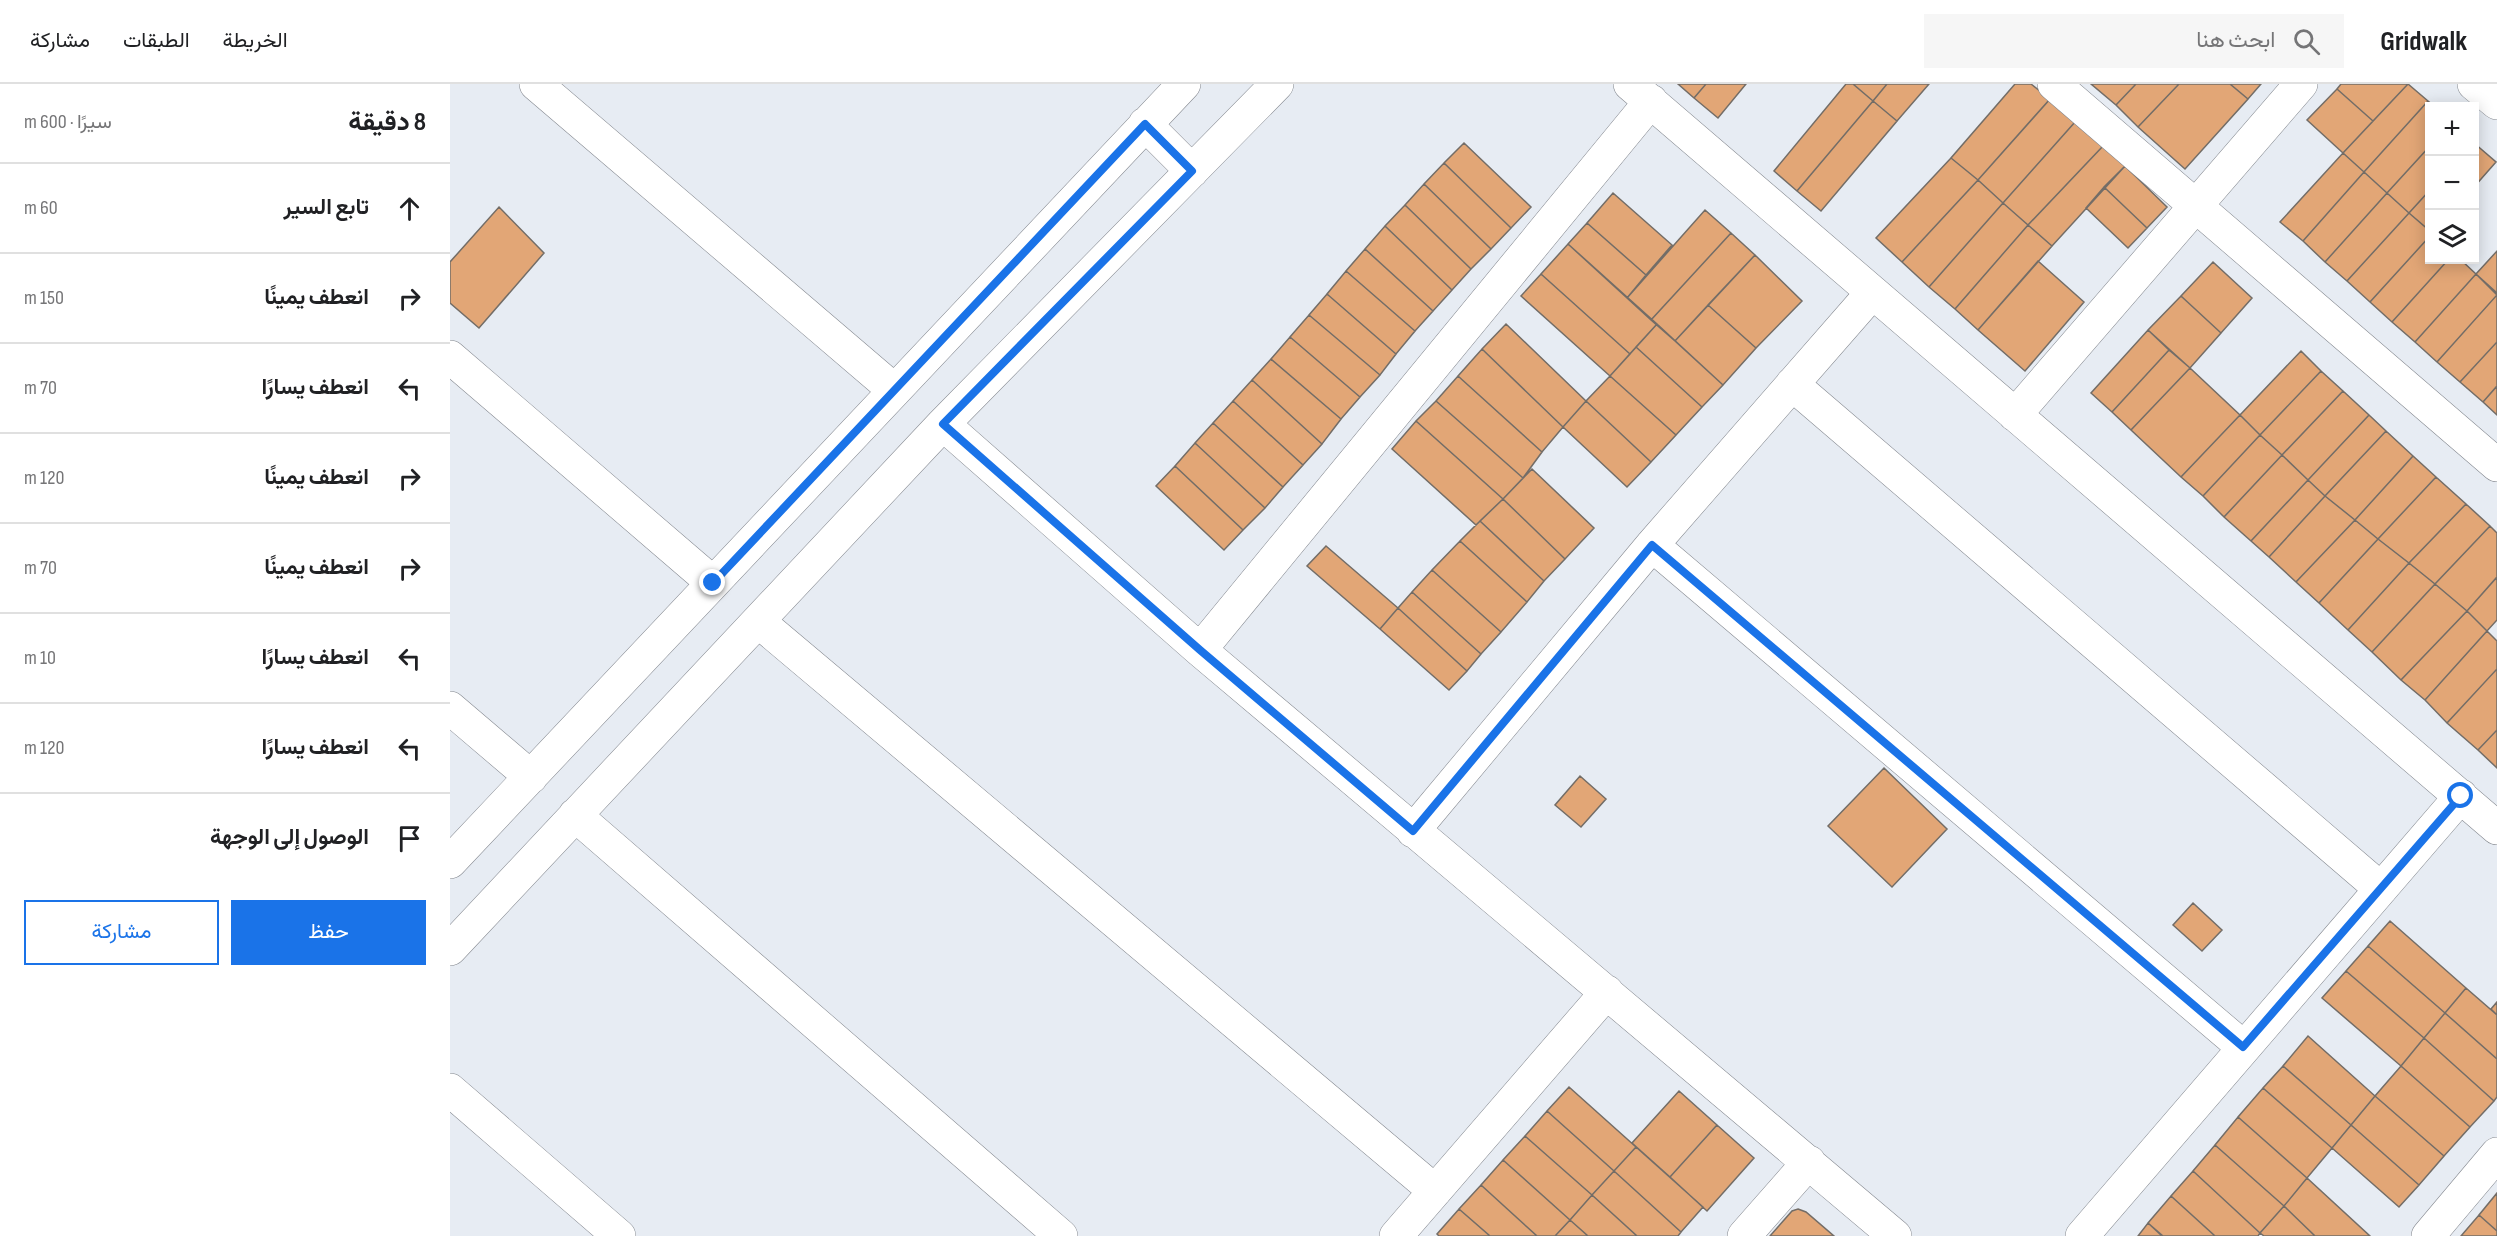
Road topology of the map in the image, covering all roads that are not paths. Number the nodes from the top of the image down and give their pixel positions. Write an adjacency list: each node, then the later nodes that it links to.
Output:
1 (536, 84): 15 (street)
2 (1184, 84): 9 (street)
3 (1277, 84): 10 (street)
4 (2055, 84): 11 (street)
5 (2301, 84): 11 (street)
6 (2474, 84): 8 (street)
7 (1640, 93): 12 (street); 22 (street)
8 (2497, 104)
9 (1145, 124): 10 (street); 15 (street)
10 (1192, 171): 17 (street)
11 (2196, 206): 16 (street); 18 (street)
12 (1872, 293): 14 (street); 16 (street)
13 (450, 357): 20 (street)
14 (1792, 384): 19 (street); 30 (street)
15 (894, 390): 20 (street)
16 (2015, 416): 25 (street)
17 (943, 424): 21 (street); 22 (street)
18 (2497, 465)
19 (1652, 545): 28 (street); 33 (street)
20 (713, 583): 24 (street)
21 (758, 621): 26 (street); 37 (street)
22 (1200, 650): 28 (street)
23 (450, 708): 24 (street)
24 (531, 777): 29 (street)
25 (2461, 796): 27 (street); 30 (street)
26 (575, 815): 31 (street); 39 (street)
27 (2497, 828)
28 (1413, 831): 32 (street)
29 (450, 862)
30 (2381, 889): 33 (street)
31 (450, 949)
32 (1607, 992): 36 (street); 37 (street)
33 (2243, 1047): 43 (street)
34 (450, 1090): 38 (street)
35 (2497, 1154): 44 (street)
36 (1809, 1162): 41 (street); 42 (street)
37 (1435, 1191): 40 (street)
38 (619, 1236)
39 (1061, 1236)
40 (1396, 1236)
41 (1744, 1236)
42 (1895, 1236)
43 (2082, 1236)
44 (2428, 1236)

